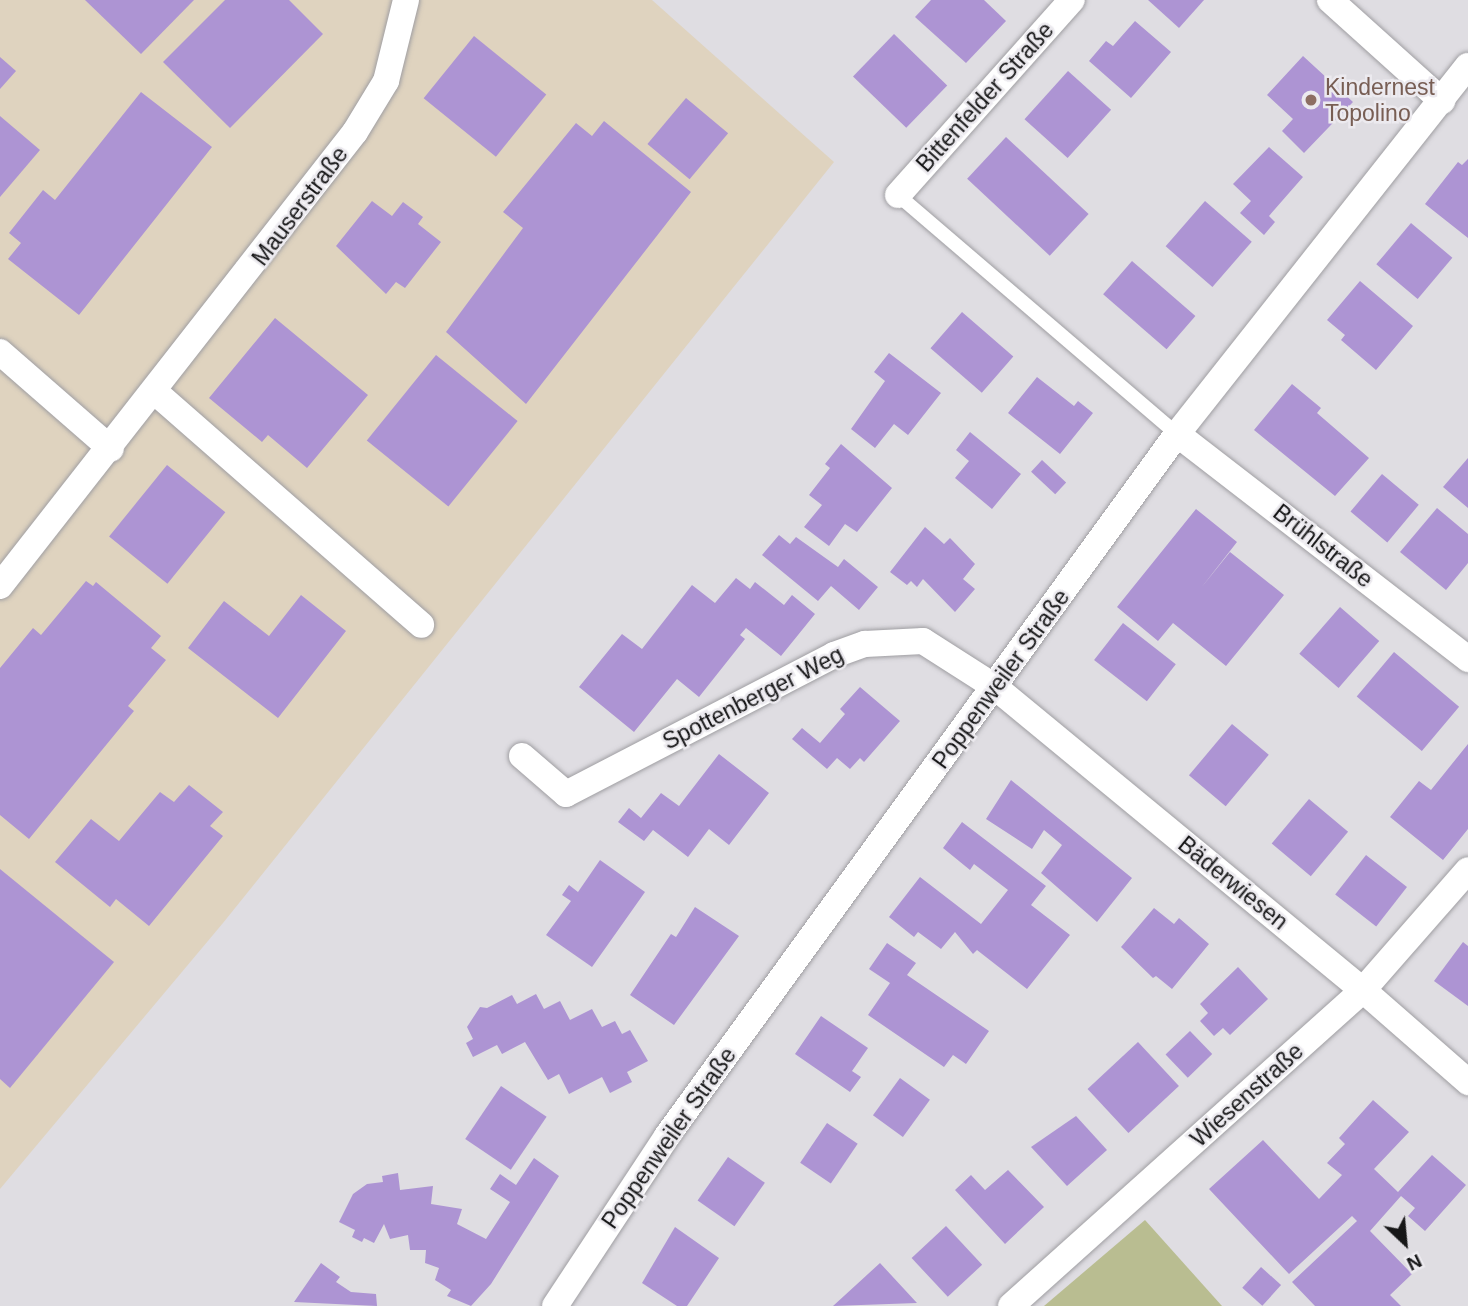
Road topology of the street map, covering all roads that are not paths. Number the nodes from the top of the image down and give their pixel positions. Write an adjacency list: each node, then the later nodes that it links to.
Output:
1 (406, 0): 8 (street, Mauserstraße)
2 (1072, 0): 6 (street, Bittenfelder Straße)
3 (1330, 0): 5 (street)
4 (1468, 66): 5 (street, Poppenweiler Straße)
5 (1442, 101): 9 (street, Poppenweiler Straße)
6 (898, 195): 9 (lane)
7 (0, 352): 10 (street)
8 (154, 391): 10 (street, Mauserstraße); 12 (street)
9 (1177, 434): 13 (street, Brühlstraße); 14 (street, Poppenweiler Straße)
10 (111, 449): 11 (street, Mauserstraße)
11 (0, 586)
12 (421, 625)
13 (1464, 648)
14 (995, 687): 15 (street, Spottenberger Weg); 17 (street, Bäderwiesen); 19 (street, Poppenweiler Straße)
15 (522, 756)
16 (1468, 870): 17 (street, Wiesenstraße)
17 (1363, 990): 18 (street, Bäderwiesen); 20 (street, Wiesenstraße)
18 (1468, 1082)
19 (555, 1306)
20 (1011, 1306)

